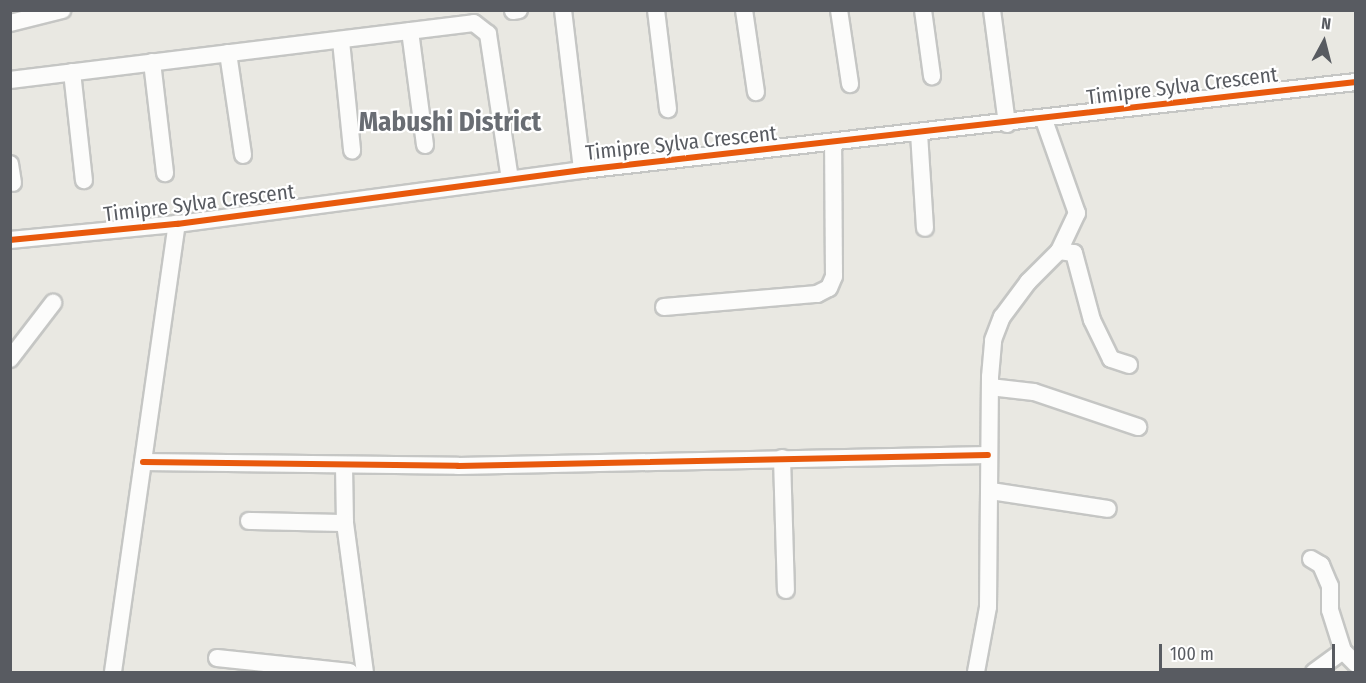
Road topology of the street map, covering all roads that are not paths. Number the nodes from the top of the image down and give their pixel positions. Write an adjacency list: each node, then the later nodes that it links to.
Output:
1 (62, 10): 8 (street)
2 (562, 10): 28 (street)
3 (656, 10): 19 (street)
4 (744, 10): 18 (street)
5 (839, 10): 17 (street)
6 (923, 10): 14 (street)
7 (992, 10): 21 (street)
8 (10, 23)
9 (410, 31): 10 (street); 24 (street); 30 (street)
10 (341, 41): 11 (street); 25 (street)
11 (228, 53): 12 (street); 26 (street)
12 (152, 62): 13 (street); 29 (street)
13 (72, 72): 15 (street); 31 (street)
14 (932, 76)
15 (10, 80)
16 (1356, 82): 20 (street, Timipre Sylva Crescent)
17 (850, 84)
18 (756, 92)
19 (668, 109)
20 (1044, 120): 21 (street, Timipre Sylva Crescent); 36 (street)
21 (1007, 124): 22 (street, Timipre Sylva Crescent)
22 (919, 134): 23 (street, Timipre Sylva Crescent); 34 (street)
23 (833, 143): 28 (street, Timipre Sylva Crescent); 38 (street)
24 (425, 146)
25 (352, 150)
26 (243, 155)
27 (10, 164): 32 (street)
28 (582, 170): 30 (street, Timipre Sylva Crescent)
29 (165, 173)
30 (510, 179): 33 (street, Timipre Sylva Crescent)
31 (84, 180)
32 (13, 183)
33 (177, 224): 35 (street, Timipre Sylva Crescent); 45 (street)
34 (925, 228)
35 (10, 240)
36 (1059, 251): 40 (street); 41 (street)
37 (53, 303): 39 (street)
38 (664, 307)
39 (10, 359)
40 (1129, 365)
41 (990, 387): 42 (street); 43 (street)
42 (1138, 427)
43 (988, 455): 44 (street); 47 (street)
44 (782, 458): 46 (street); 52 (street)
45 (143, 462): 46 (street); 57 (street)
46 (344, 466): 50 (street)
47 (991, 491): 48 (street); 60 (street)
48 (1108, 509)
49 (249, 521): 50 (street)
50 (345, 523): 59 (street)
51 (1311, 559): 53 (street)
52 (786, 590)
53 (1343, 651): 55 (street); 61 (street)
54 (217, 658): 56 (street)
55 (1356, 664)
56 (298, 670): 58 (street)
57 (113, 672)
58 (350, 672)
59 (365, 672)
60 (976, 672)
61 (1314, 672)

